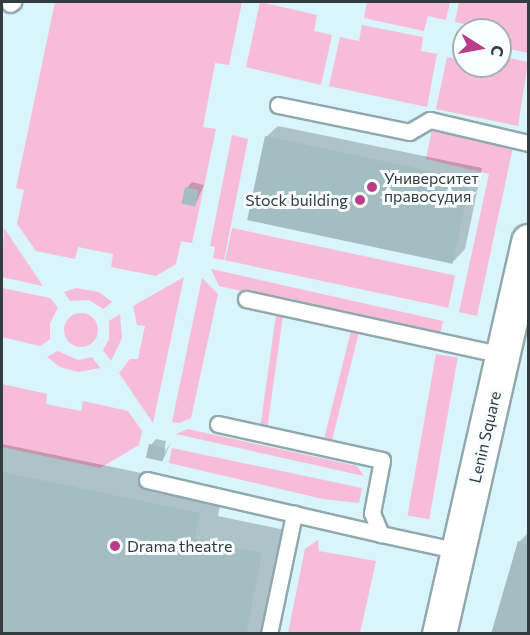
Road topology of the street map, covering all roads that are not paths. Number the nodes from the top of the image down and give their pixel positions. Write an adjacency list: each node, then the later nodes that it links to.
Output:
1 (278, 105): 2 (lane)
2 (528, 143)
3 (528, 241): 5 (street, Lenin Square)
4 (246, 299): 5 (lane)
5 (503, 356): 10 (street, Lenin Square)
6 (218, 424): 9 (lane)
7 (147, 480): 8 (lane)
8 (294, 514): 9 (lane); 11 (lane)
9 (381, 534): 10 (lane)
10 (459, 551): 12 (street, Lenin Square)
11 (269, 633)
12 (439, 633)

